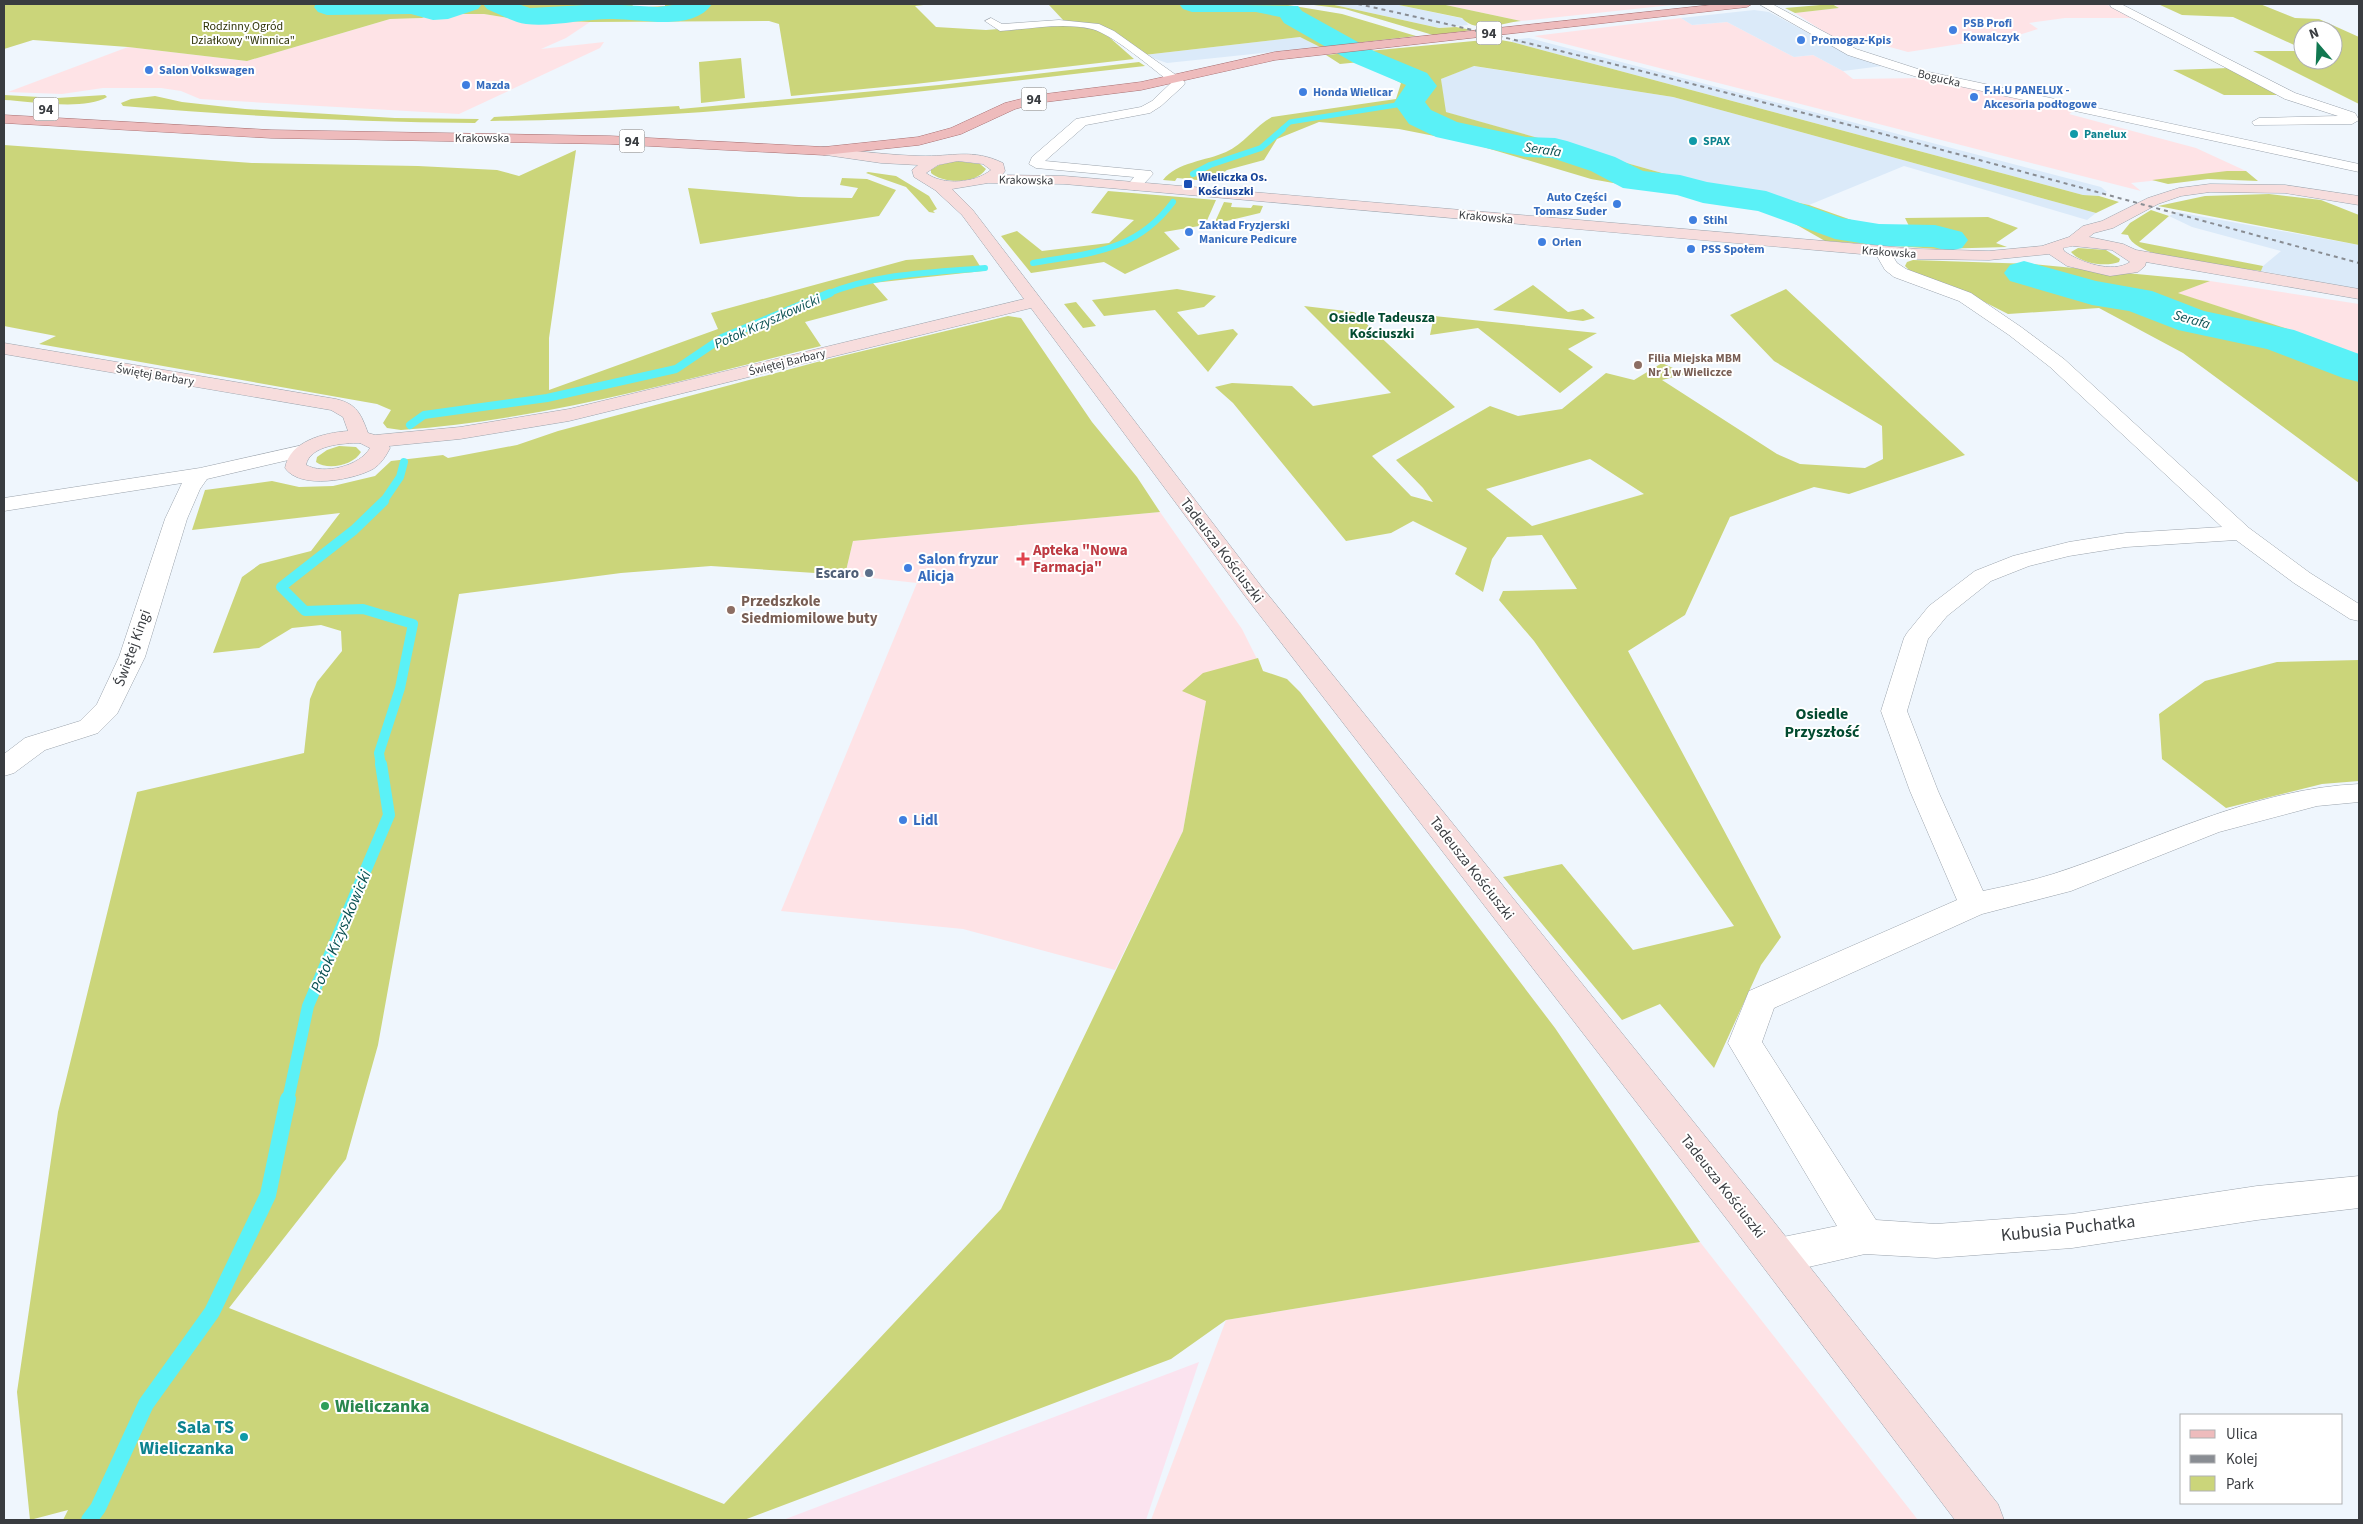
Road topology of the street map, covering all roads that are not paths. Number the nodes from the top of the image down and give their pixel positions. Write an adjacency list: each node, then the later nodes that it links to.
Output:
1 (1747, 4): 5 (main road, 94)
2 (1764, 4): 10 (street, Bogucka)
3 (2115, 5): 10 (street)
4 (991, 21): 5 (street)
5 (1174, 79): 9 (main road, 94); 17 (street)
6 (4, 106): 8 (main road, 94)
7 (4, 119): 8 (main road, Krakowska / 94)
8 (82, 124): 9 (main road, Krakowska / 94)
9 (824, 151): 11 (street, Krakowska)
10 (2301, 156): 13 (street, Bogucka)
11 (881, 159): 12 (street, Krakowska); 14 (street, Krakowska)
12 (934, 161): 14 (street); 15 (street, Krakowska)
13 (2359, 168)
14 (919, 170): 16 (street, Tadeusza Kościuszki)
15 (987, 177): 16 (street, Krakowska); 17 (street, Krakowska); 19 (street)
16 (936, 183): 19 (street, Tadeusza Kościuszki)
17 (1134, 186): 23 (street, Krakowska)
18 (2359, 200): 20 (street)
19 (967, 212): 28 (street, Tadeusza Kościuszki)
20 (2107, 225): 21 (street); 25 (street)
21 (2074, 241): 22 (street, Krakowska); 25 (street)
22 (2055, 248): 24 (street, Krakowska); 26 (street)
23 (1882, 251): 24 (street, Krakowska); 35 (street)
24 (1997, 255): 26 (street, Krakowska)
25 (2128, 258): 26 (street, Krakowska); 27 (street, Krakowska)
26 (2081, 266)
27 (2359, 294)
28 (1034, 302): 31 (street, Świętej Barbary); 42 (street, Tadeusza Kościuszki)
29 (4, 349): 30 (street, Świętej Barbary)
30 (306, 400): 31 (street, Świętej Barbary); 32 (street)
31 (371, 444): 32 (street); 32 (street)
32 (306, 454): 33 (street)
33 (200, 474): 34 (street); 37 (street, Świętej Kingi)
34 (4, 504)
35 (2241, 533): 36 (street); 39 (street)
36 (2359, 614)
37 (4, 767)
38 (2359, 793): 39 (street)
39 (1974, 905): 41 (street)
40 (2359, 1192): 41 (street, Kubusia Puchatka)
41 (1865, 1237): 42 (street, Kubusia Puchatka)
42 (1778, 1256): 43 (street, Tadeusza Kościuszki)
43 (1982, 1520)

